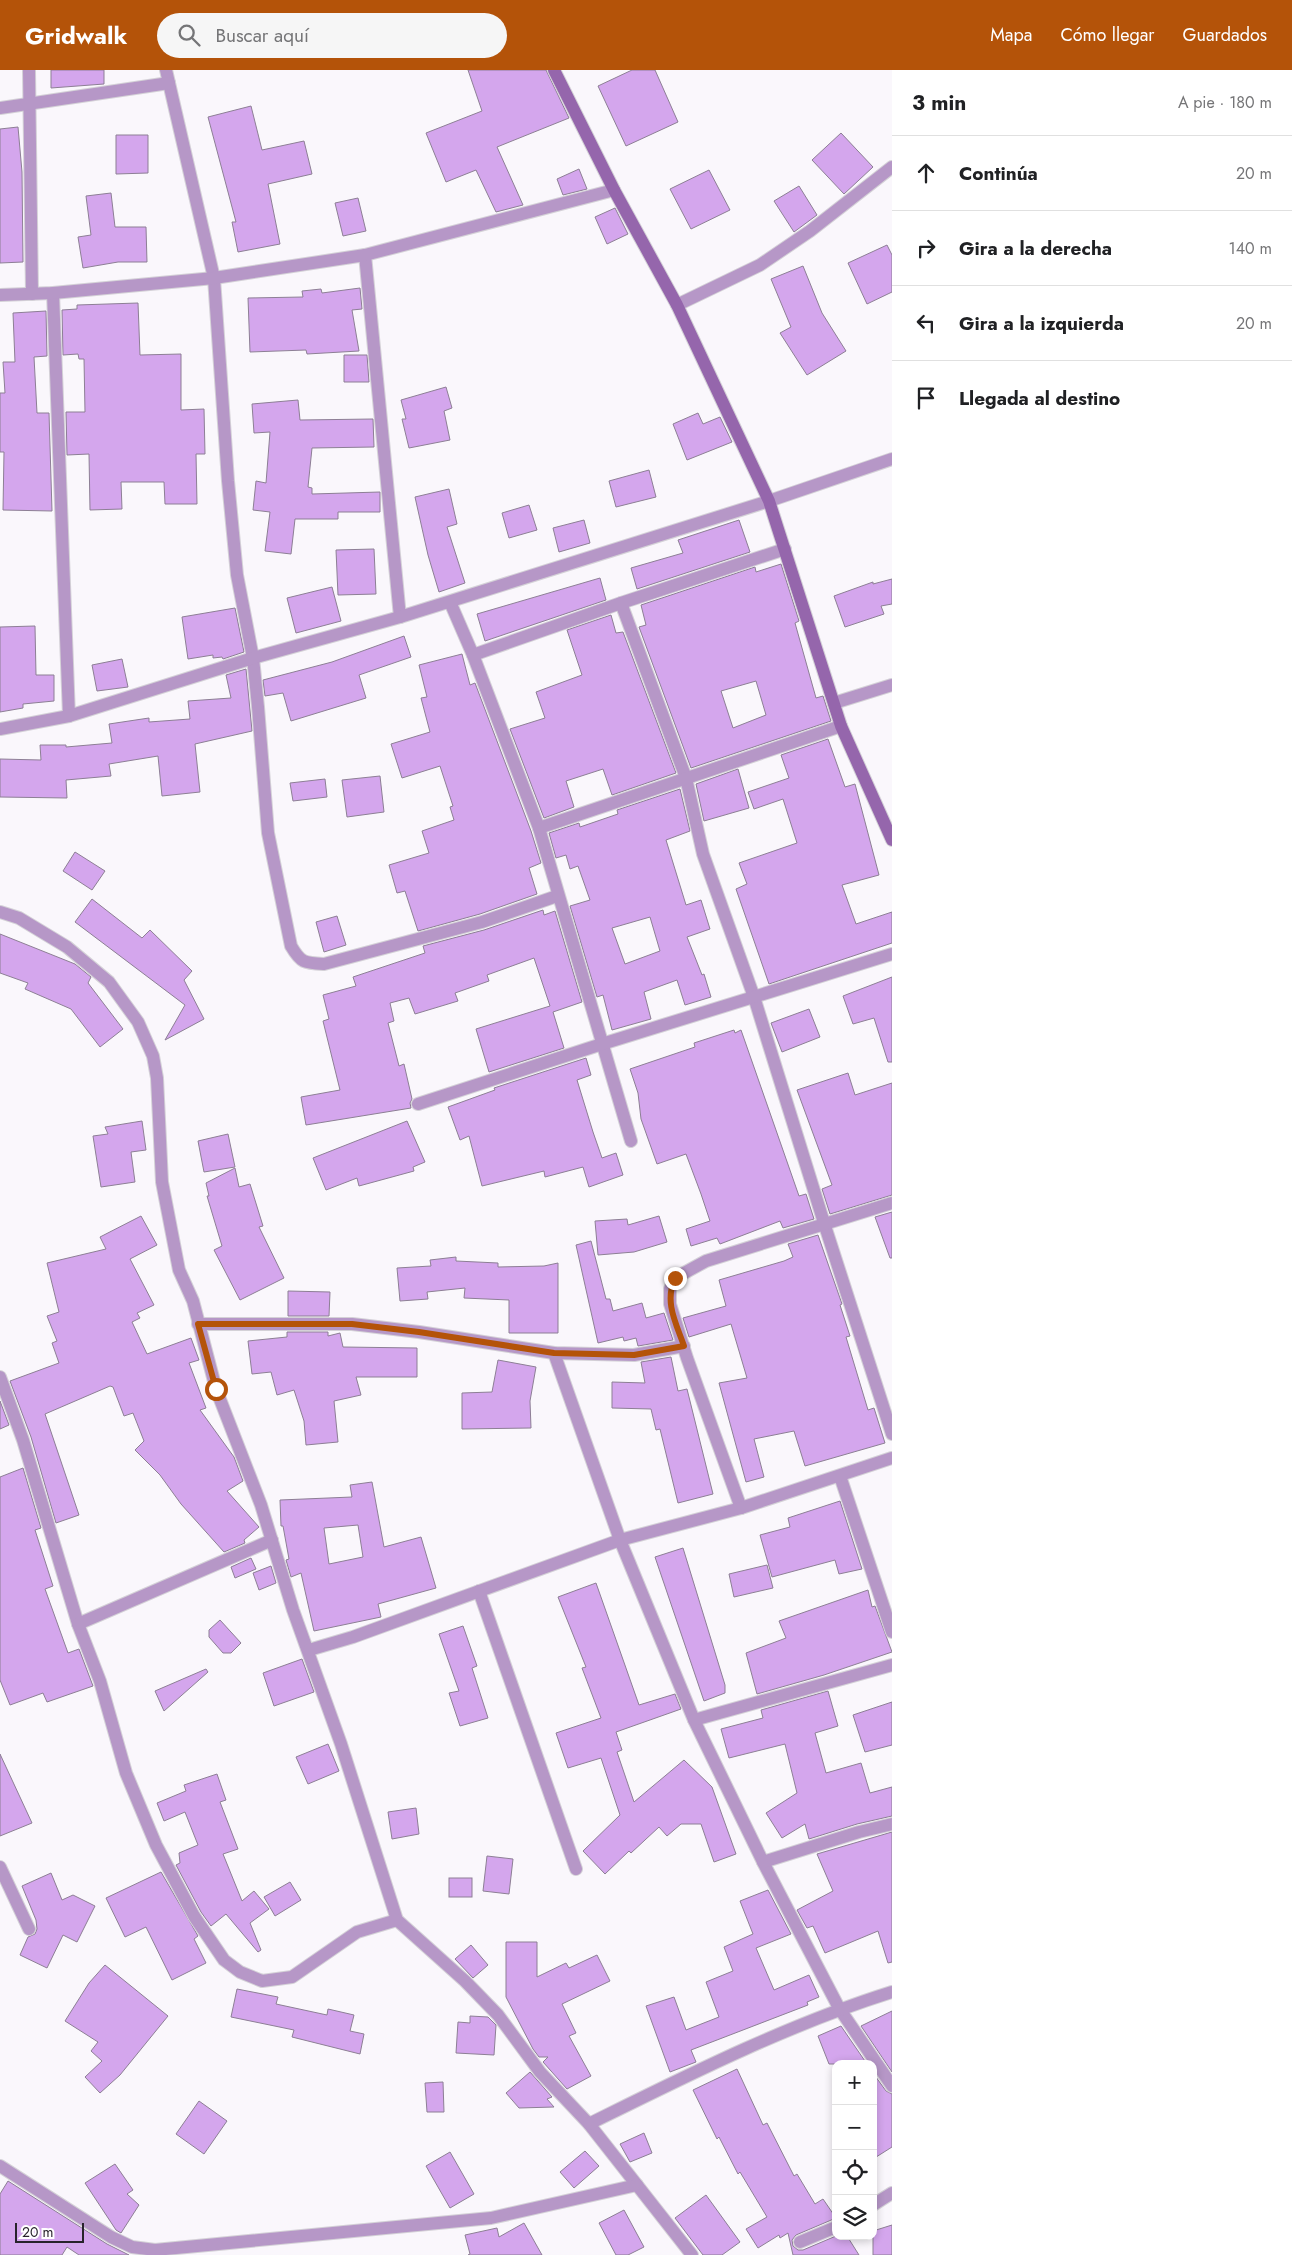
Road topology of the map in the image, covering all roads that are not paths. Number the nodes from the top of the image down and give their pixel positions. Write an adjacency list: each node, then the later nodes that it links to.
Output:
1 (29, 70): 4 (street)
2 (554, 70): 7 (street)
3 (168, 76): 4 (street); 9 (street)
4 (29, 103): 5 (street); 11 (street)
5 (0, 108)
6 (892, 167): 13 (street)
7 (614, 190): 8 (street); 13 (street)
8 (365, 255): 9 (street); 19 (street)
9 (214, 278): 10 (street); 21 (street)
10 (53, 293): 11 (street); 24 (street)
11 (32, 294): 12 (street)
12 (0, 295)
13 (677, 305): 15 (street)
14 (892, 459): 15 (street)
15 (769, 501): 16 (street); 17 (street)
16 (785, 549): 18 (street); 23 (street)
17 (450, 602): 19 (street); 20 (street)
18 (621, 603): 20 (street); 27 (street)
19 (400, 617): 21 (street)
20 (473, 655): 28 (street)
21 (252, 658): 24 (street); 30 (street)
22 (892, 684): 23 (street)
23 (834, 703): 25 (street)
24 (69, 716): 26 (street)
25 (841, 726): 27 (street); 29 (street)
26 (0, 729)
27 (686, 778): 28 (street); 33 (street)
28 (539, 828): 30 (street)
29 (892, 840)
30 (557, 896): 34 (street)
31 (0, 912): 39 (street)
32 (892, 954): 33 (street)
33 (754, 997): 34 (street); 38 (street)
34 (602, 1044): 35 (street); 36 (street)
35 (418, 1104)
36 (631, 1142)
37 (892, 1203): 38 (street)
38 (824, 1226): 40 (street); 43 (street)
39 (198, 1324): 41 (street); 47 (street)
40 (684, 1346): 41 (street); 46 (street)
41 (554, 1353): 48 (street)
42 (0, 1377): 50 (street)
43 (892, 1434)
44 (892, 1458): 45 (street)
45 (840, 1476): 46 (street); 51 (street)
46 (741, 1508): 48 (street)
47 (272, 1540): 50 (street); 52 (street)
48 (620, 1540): 49 (street); 54 (street)
49 (479, 1591): 52 (street); 58 (street)
50 (78, 1624): 59 (street)
51 (892, 1632)
52 (309, 1650): 59 (street)
53 (892, 1665): 54 (street)
54 (694, 1720): 56 (street)
55 (892, 1824): 56 (street)
56 (763, 1862): 62 (street)
57 (0, 1867): 60 (street)
58 (576, 1869)
59 (397, 1920): 64 (street)
60 (29, 1928)
61 (892, 1992): 62 (street)
62 (839, 2008): 63 (street); 64 (street)
63 (892, 2086)
64 (589, 2124): 66 (street)
65 (0, 2166): 66 (street)
66 (637, 2185): 71 (street)
67 (892, 2193): 68 (street)
68 (877, 2202)
69 (832, 2229): 70 (street)
70 (800, 2242)
71 (692, 2255)

